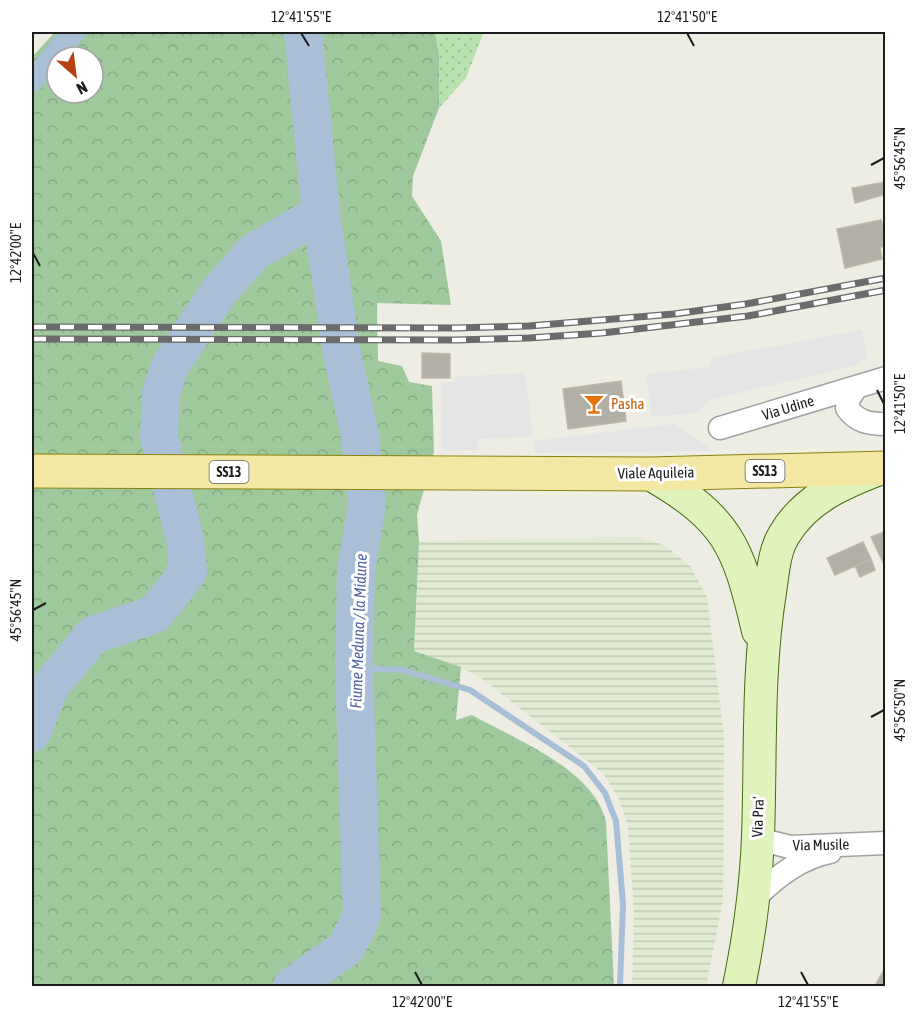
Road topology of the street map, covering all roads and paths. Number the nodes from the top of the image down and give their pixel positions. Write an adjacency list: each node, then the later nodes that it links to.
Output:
1 (885, 378): 2 (street, Via Udine)
2 (856, 388): 3 (street); 4 (street, Via Udine)
3 (885, 424)
4 (720, 428)
5 (884, 468): 7 (main road, Viale Aquileia / SS13); 8 (street, Via Pra')
6 (32, 471): 7 (main road, Viale Aquileia / SS13)
7 (650, 474): 8 (street, Via Pra')
8 (762, 645): 9 (street, Via Pra')
9 (758, 839): 10 (street, Via Musile); 11 (street, Via Pra')
10 (874, 844): 11 (street)
11 (753, 901): 12 (street, Via Pra')
12 (738, 987)

